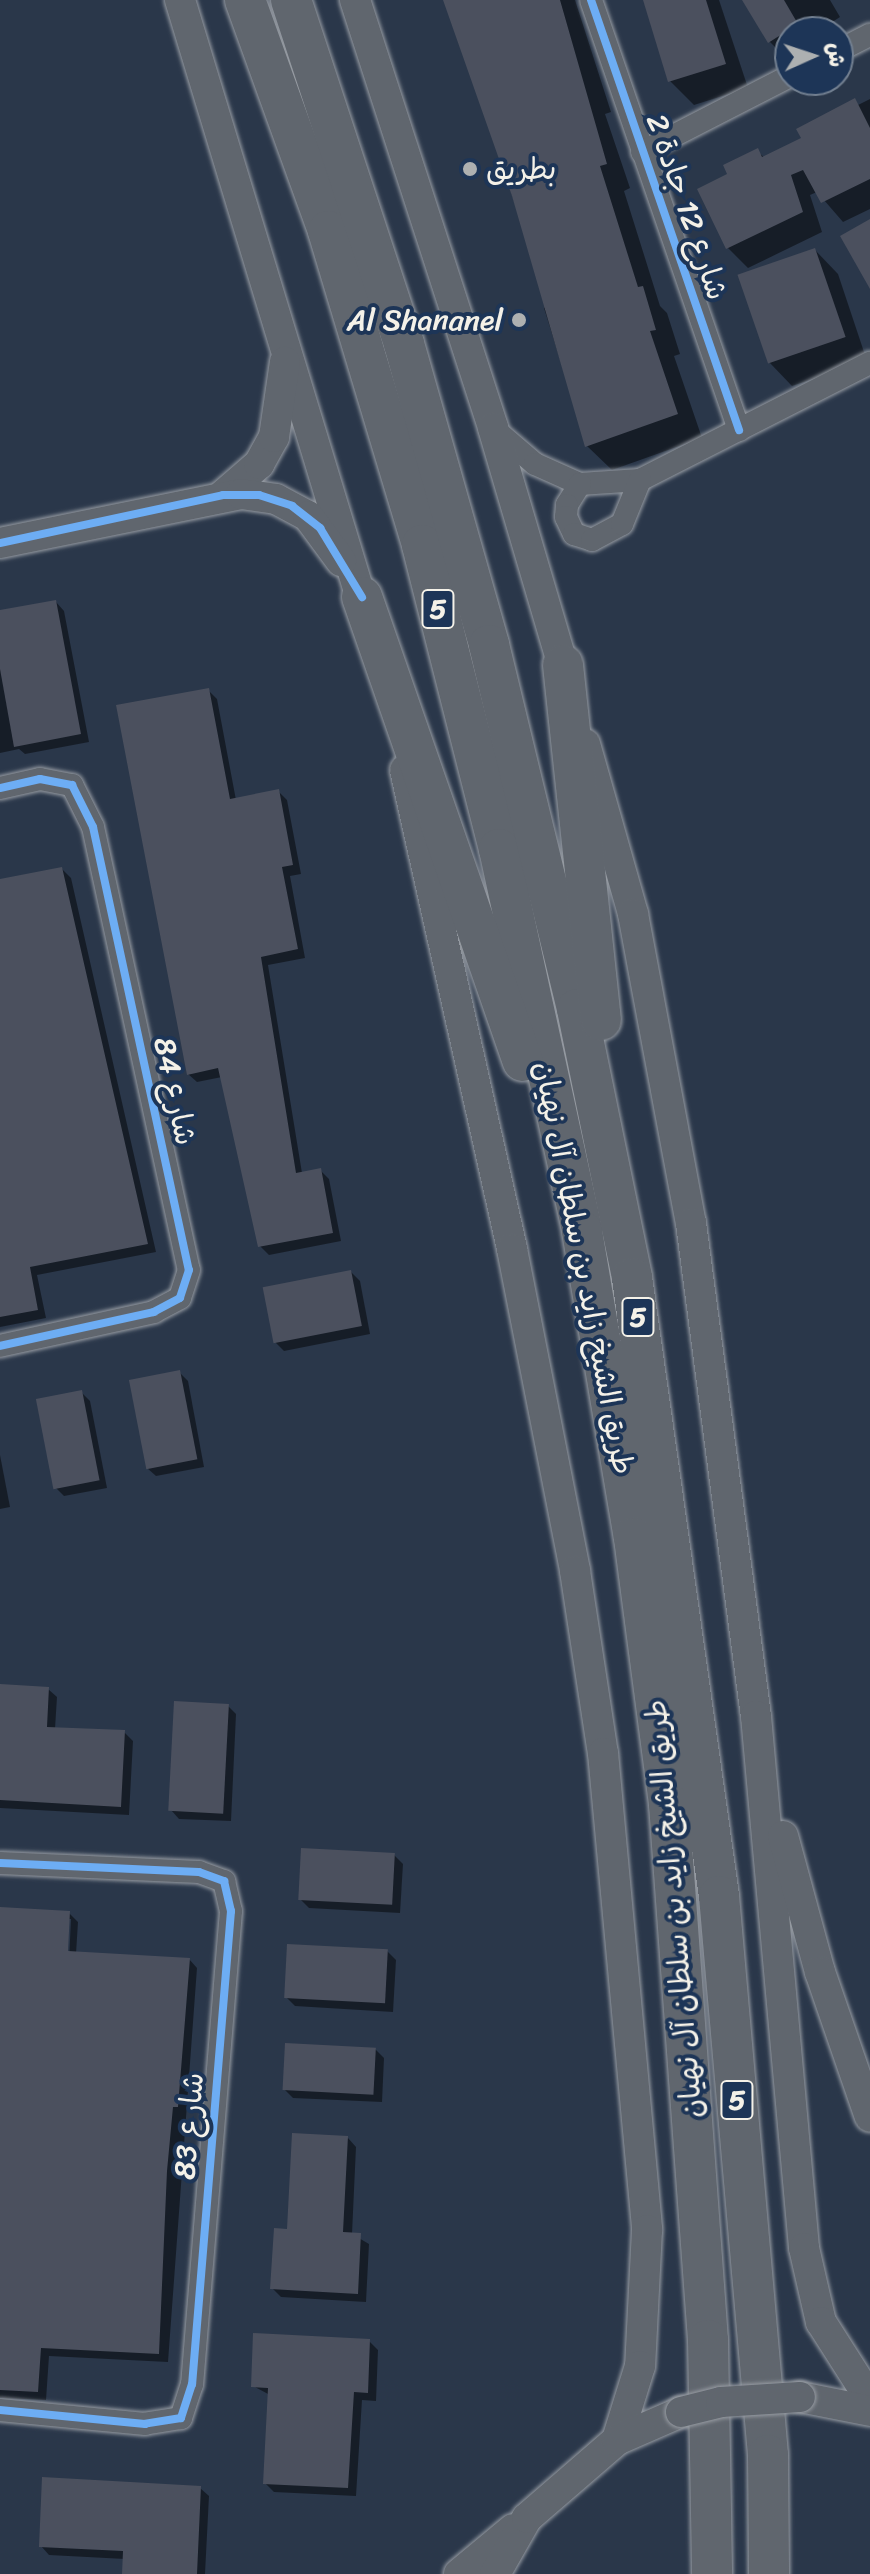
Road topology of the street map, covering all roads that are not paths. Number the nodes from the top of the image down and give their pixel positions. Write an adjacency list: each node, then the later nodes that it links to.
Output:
1 (180, 0): 8 (main road)
2 (245, 0): 19 (highway, طريق الشيخ زايد بن سلطان آل نهيان / 5)
3 (291, 0): 20 (highway, طريق الشيخ زايد بن سلطان آل نهيان / 5)
4 (355, 0): 10 (main road)
5 (591, 0): 7 (street, شارع 12 جادة 2)
6 (774, 84): 7 (street)
7 (642, 152): 11 (street, شارع 12 جادة 2)
8 (286, 346): 14 (main road); 16 (main road)
9 (870, 363): 11 (street)
10 (493, 428): 13 (street); 17 (main road)
11 (739, 430): 12 (street)
12 (640, 480): 13 (street); 13 (street)
13 (580, 484)
14 (223, 495): 15 (main road); 16 (main road)
15 (0, 543)
16 (362, 597): 19 (highway); 28 (main road)
17 (563, 665): 20 (highway); 22 (main road)
18 (0, 788): 21 (street, شارع 84)
19 (582, 1231): 32 (highway, طريق الشيخ زايد بن سلطان آل نهيان / 5)
20 (632, 1278): 33 (highway, طريق الشيخ زايد بن سلطان آل نهيان / 5)
21 (0, 1346)
22 (756, 1716): 24 (main road); 25 (main road)
23 (0, 1863): 26 (street, شارع 83)
24 (870, 2117)
25 (870, 2399)
26 (0, 2410)
27 (870, 2411): 28 (main road, bridge)
28 (617, 2440): 29 (main road)
29 (527, 2518): 30 (main road); 31 (main road)
30 (459, 2574)
31 (495, 2574)
32 (712, 2574)
33 (769, 2574)

